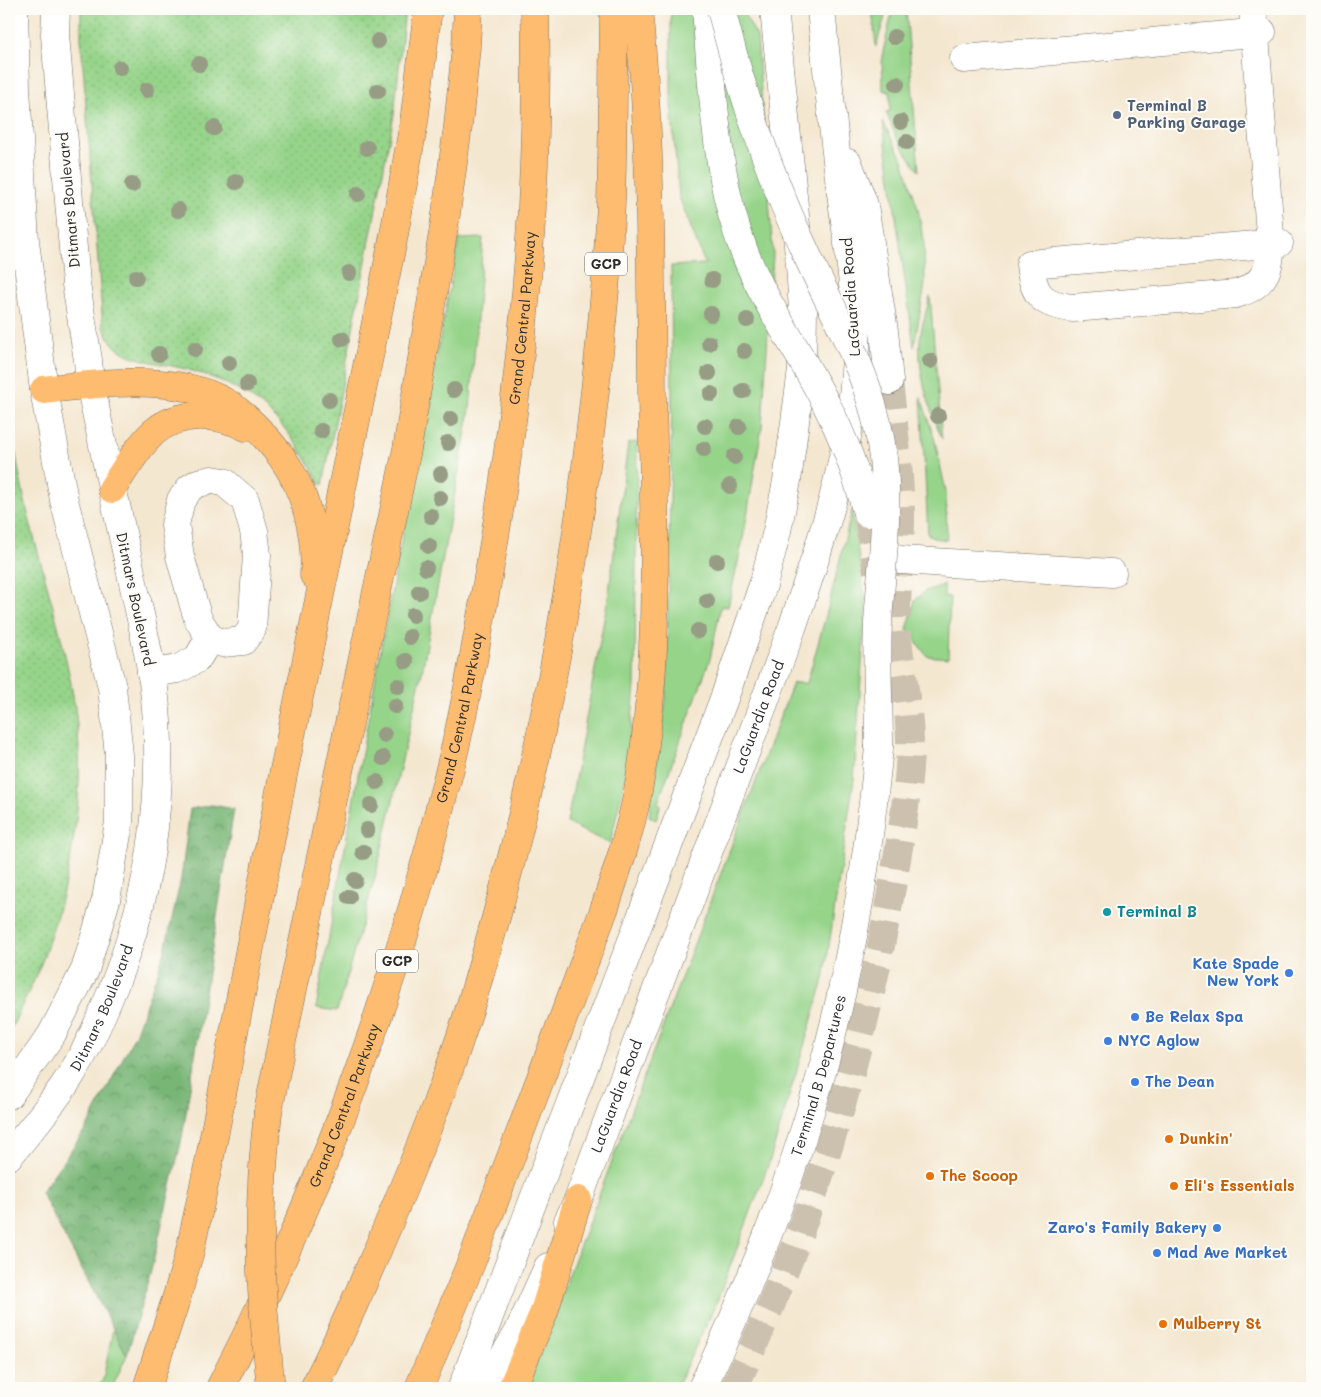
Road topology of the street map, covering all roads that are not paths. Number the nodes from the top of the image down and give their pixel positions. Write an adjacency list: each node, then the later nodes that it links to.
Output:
1 (14, 9): 18 (street, Ditmars Boulevard)
2 (56, 9): 17 (street, Ditmars Boulevard)
3 (428, 9): 26 (highway)
4 (468, 9): 32 (highway, bridge)
5 (535, 9): 31 (highway, Grand Central Parkway / GCP)
6 (614, 9): 33 (highway, GCP)
7 (638, 9): 34 (highway)
8 (706, 9): 21 (street, bridge)
9 (721, 9): 38 (street, Terminal B Departures, bridge)
10 (774, 9): 35 (street)
11 (821, 9): 14 (street, LaGuardia Road)
12 (1257, 21): 13 (street); 15 (street)
13 (964, 59)
14 (832, 122): 16 (street); 29 (street, LaGuardia Road)
15 (1279, 243)
16 (889, 381)
17 (90, 384): 18 (highway); 19 (highway); 20 (street, Ditmars Boulevard)
18 (44, 390): 27 (street, Ditmars Boulevard)
19 (269, 442): 20 (highway); 26 (highway)
20 (112, 488): 25 (street, Ditmars Boulevard)
21 (867, 513)
22 (900, 560): 23 (street)
23 (1112, 573)
24 (210, 638): 24 (street); 25 (street)
25 (151, 673): 28 (street, Ditmars Boulevard)
26 (283, 775): 30 (highway)
27 (9, 1095)
28 (9, 1156)
29 (578, 1200): 36 (street, LaGuardia Road); 37 (highway)
30 (147, 1388)
31 (220, 1388)
32 (271, 1388)
33 (314, 1388)
34 (419, 1388)
35 (462, 1388)
36 (484, 1388)
37 (512, 1388)
38 (702, 1388)

